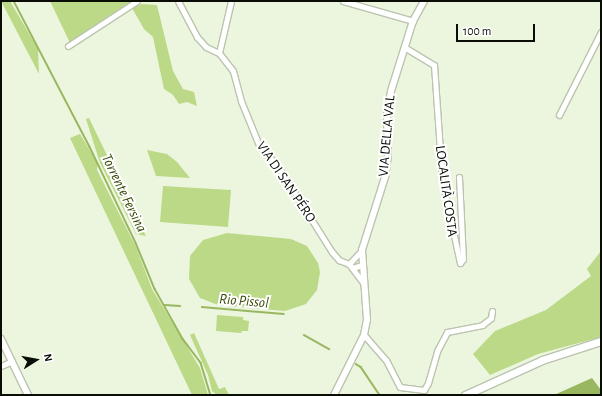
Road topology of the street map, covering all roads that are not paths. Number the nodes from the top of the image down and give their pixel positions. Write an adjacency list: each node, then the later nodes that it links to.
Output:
1 (137, 1): 8 (street)
2 (178, 1): 10 (street)
3 (231, 1): 10 (street)
4 (343, 1): 6 (street)
5 (424, 1): 6 (street, VIA DELLA VAL)
6 (413, 21): 9 (street, VIA DELLA VAL)
7 (601, 32): 11 (street)
8 (68, 46)
9 (404, 47): 12 (street, LOCALITÀ COSTA); 13 (street, VIA DELLA VAL)
10 (219, 53): 15 (street, VIA DI SAN PÉRO)
11 (559, 115)
12 (460, 177)
13 (362, 250): 14 (street, VIA DELLA VAL); 15 (street)
14 (362, 265): 15 (street); 16 (street, VIA DELLA VAL)
15 (351, 266): 16 (street, VIA DI SAN PÉRO)
16 (364, 284): 18 (street, VIA DELLA VAL)
17 (492, 311): 18 (street)
18 (364, 334): 24 (street, VIA DELLA VAL)
19 (1, 339): 21 (street)
20 (601, 341): 25 (main road)
21 (12, 361): 22 (street); 23 (street)
22 (1, 366)
23 (28, 395)
24 (334, 395)
25 (465, 395)

